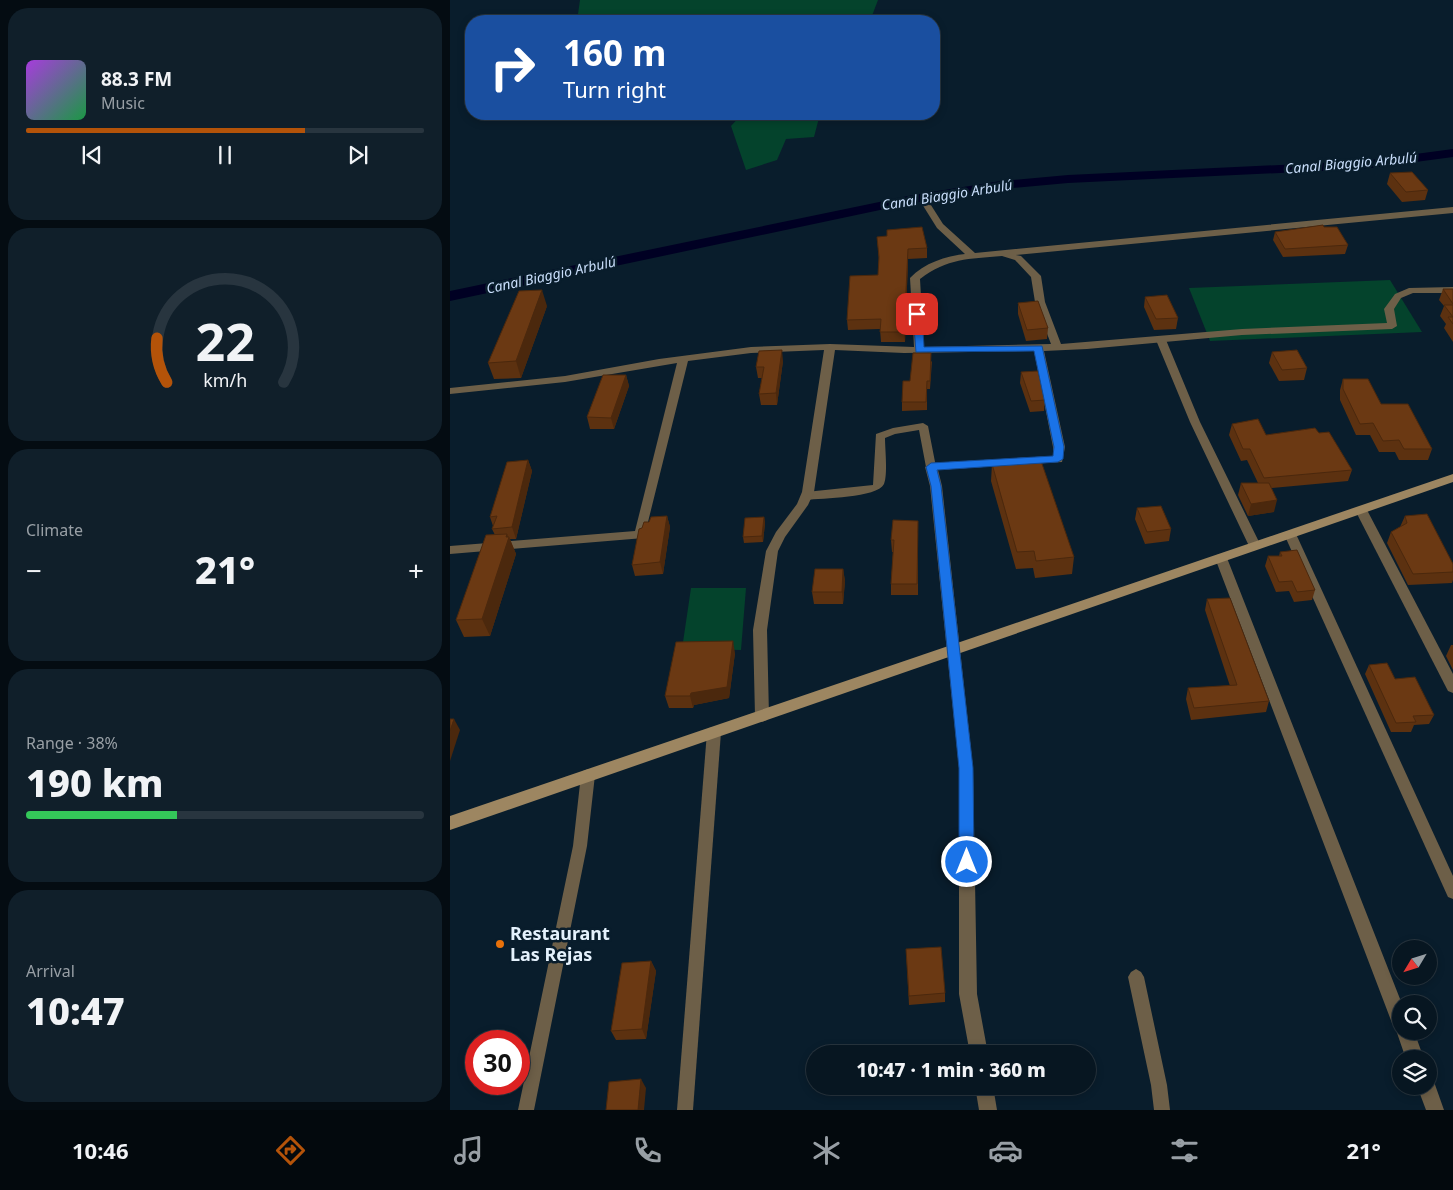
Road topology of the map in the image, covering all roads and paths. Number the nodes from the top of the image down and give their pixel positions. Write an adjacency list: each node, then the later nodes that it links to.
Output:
1 (926, 204): 4 (street)
2 (1453, 210): 3 (street)
3 (1000, 254): 4 (street); 8 (street)
4 (973, 256): 10 (street)
5 (1453, 290): 6 (street)
6 (1161, 340): 8 (street); 18 (lane)
7 (830, 347): 10 (street); 11 (street); 15 (street)
8 (1056, 347): 9 (street)
9 (1038, 348): 10 (street); 13 (street)
10 (919, 350)
11 (683, 359): 12 (street); 19 (street)
12 (450, 391)
13 (931, 467): 15 (lane); 21 (street)
14 (1453, 478): 16 (main road)
15 (806, 496): 23 (street)
16 (1361, 510): 17 (main road); 22 (street)
17 (1290, 534): 18 (main road); 27 (lane)
18 (1255, 546): 20 (main road)
19 (450, 550)
20 (1220, 558): 21 (main road); 29 (street)
21 (953, 650): 23 (main road); 30 (street)
22 (1453, 687)
23 (762, 716): 24 (main road)
24 (714, 732): 25 (main road); 34 (lane)
25 (588, 775): 26 (main road); 33 (lane)
26 (450, 822)
27 (1453, 892)
28 (1136, 976): 36 (lane)
29 (1392, 1000)
30 (977, 1045)
31 (986, 1095): 35 (street)
32 (1429, 1095): 37 (street)
33 (526, 1110)
34 (685, 1110)
35 (988, 1110)
36 (1162, 1110)
37 (1435, 1110)

